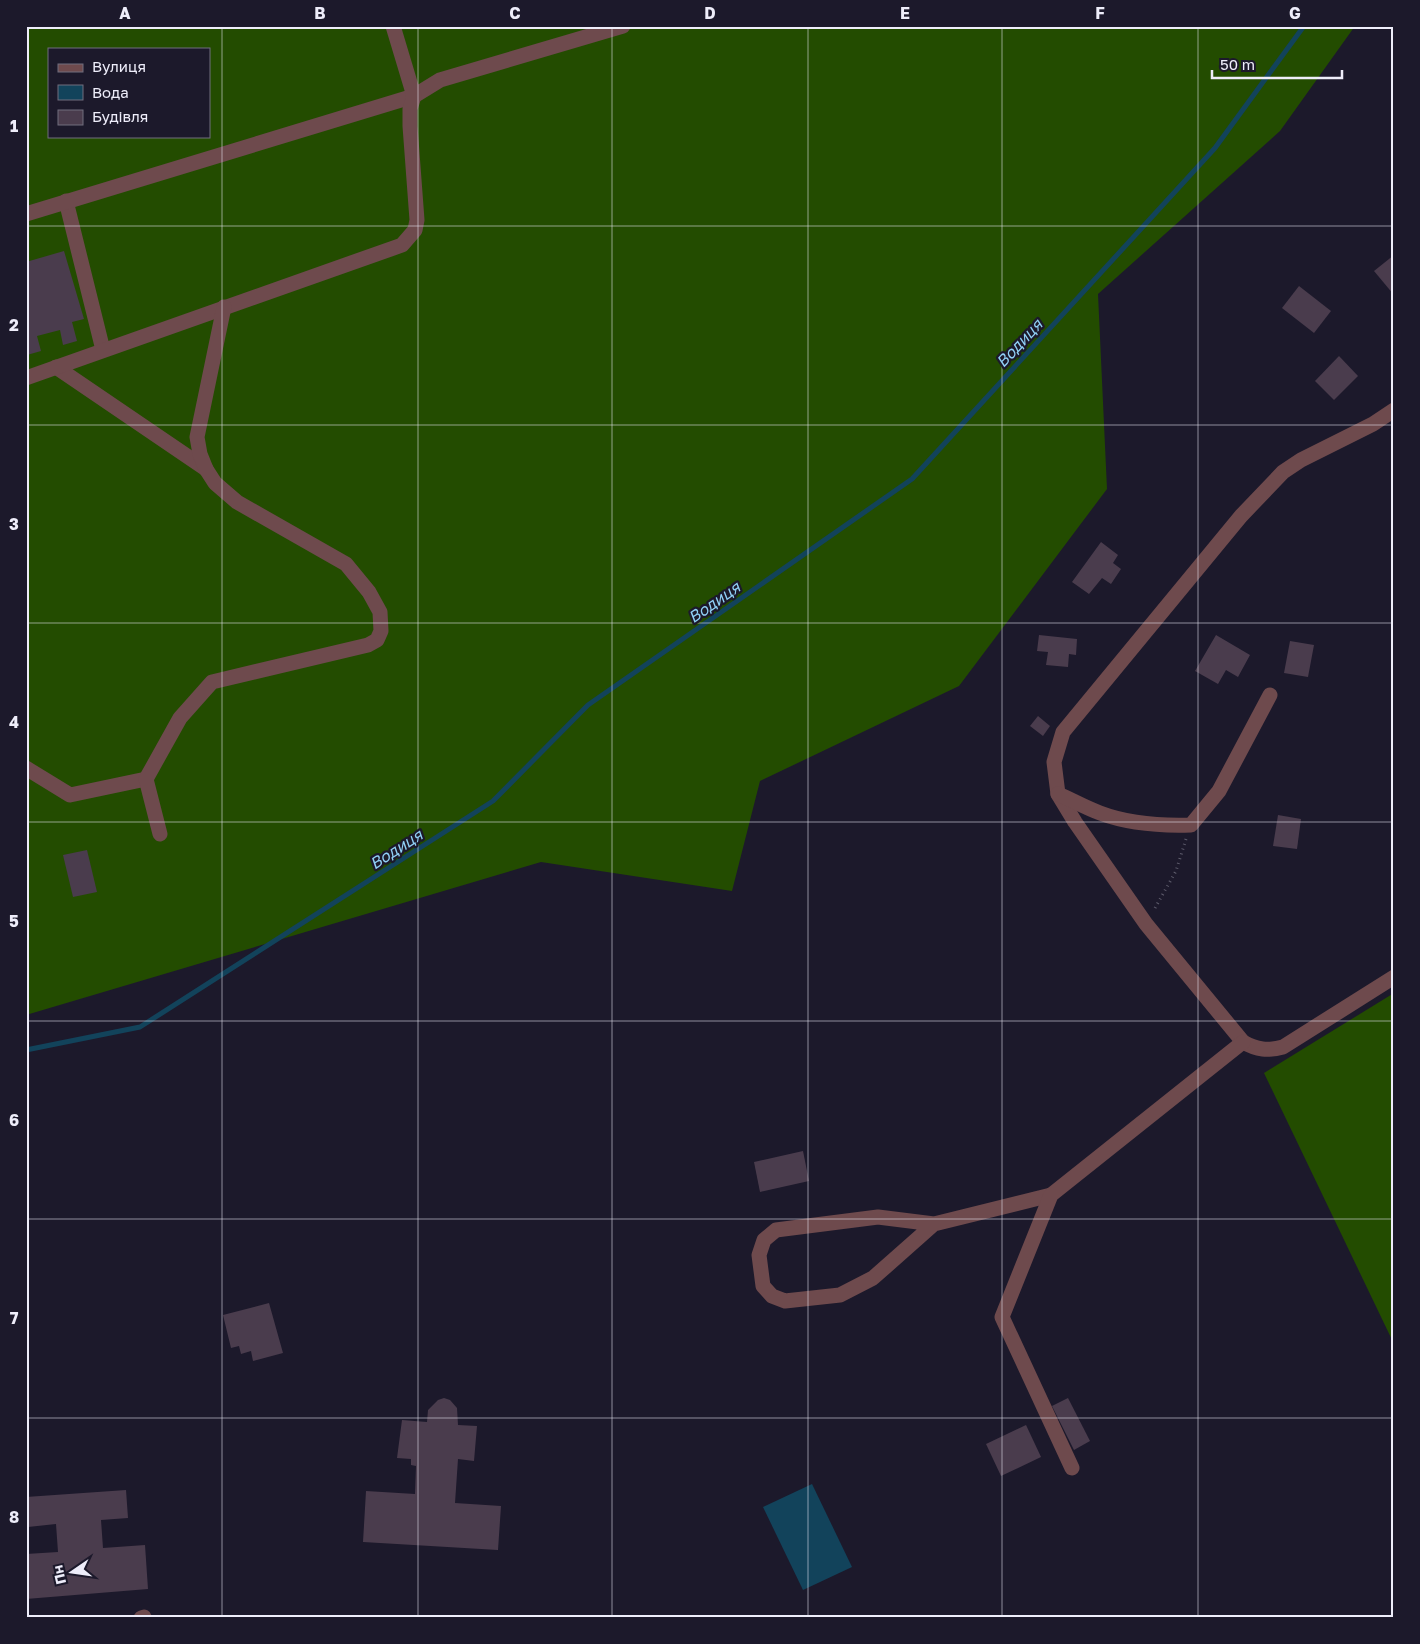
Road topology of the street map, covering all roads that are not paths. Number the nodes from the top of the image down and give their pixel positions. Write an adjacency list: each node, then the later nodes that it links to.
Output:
1 (393, 26): 3 (street)
2 (623, 26): 3 (street)
3 (414, 96): 4 (street); 6 (street)
4 (66, 201): 5 (street); 7 (street)
5 (26, 214)
6 (224, 307): 7 (street); 11 (street)
7 (103, 350): 8 (street)
8 (56, 367): 9 (street); 11 (street)
9 (26, 378)
10 (1394, 410): 15 (street)
11 (206, 469): 14 (street)
12 (1270, 695): 15 (street)
13 (26, 768): 14 (street)
14 (146, 779): 16 (street)
15 (1058, 794): 18 (street)
16 (160, 834)
17 (1394, 977): 18 (street)
18 (1243, 1042): 19 (street)
19 (1051, 1195): 20 (street); 21 (street)
20 (934, 1224): 20 (street)
21 (1072, 1468)
22 (144, 1617): 23 (street)
23 (140, 1618)

